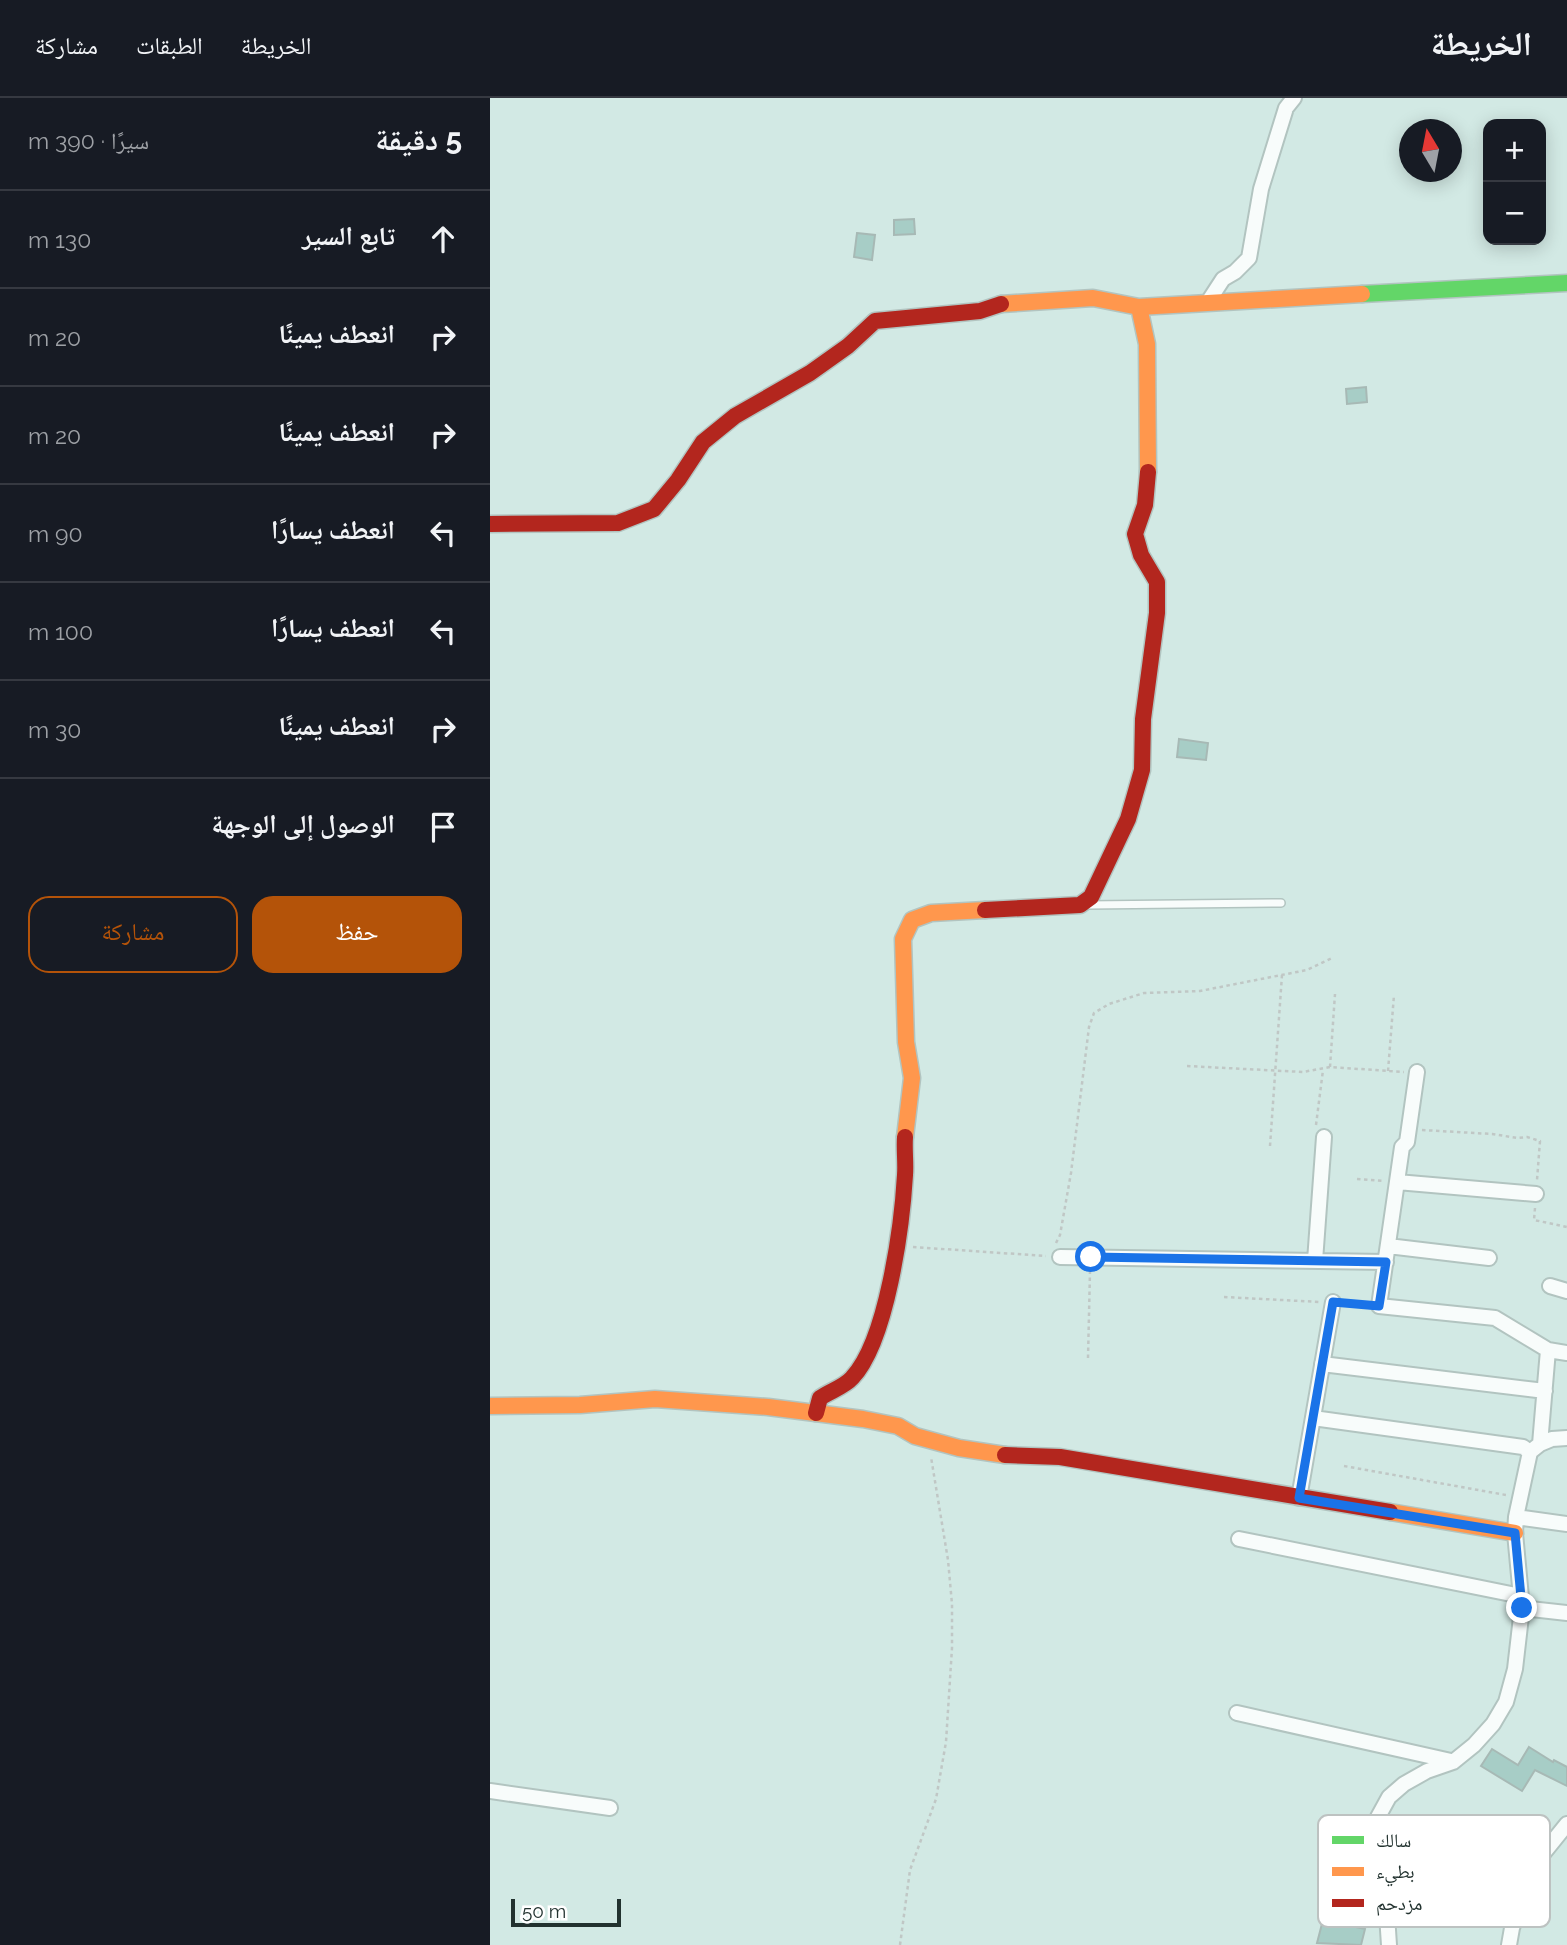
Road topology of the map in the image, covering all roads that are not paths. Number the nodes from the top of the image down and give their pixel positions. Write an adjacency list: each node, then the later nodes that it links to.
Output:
1 (1294, 98): 3 (street)
2 (1567, 283): 3 (street)
3 (1208, 302): 4 (street)
4 (1139, 307): 5 (street); 7 (street)
5 (490, 524)
6 (1281, 903): 7 (lane)
7 (1080, 905): 25 (street)
8 (1417, 1072): 10 (street)
9 (1324, 1137): 15 (street)
10 (1397, 1182): 11 (street); 12 (street)
11 (1536, 1194)
12 (1388, 1246): 14 (street); 16 (street)
13 (1060, 1257): 15 (street)
14 (1489, 1258)
15 (1315, 1261): 16 (street)
16 (1386, 1262): 20 (street)
17 (1550, 1286): 18 (street)
18 (1567, 1291)
19 (1333, 1302): 22 (street)
20 (1548, 1350): 21 (street); 23 (street)
21 (1567, 1353)
22 (1322, 1364): 23 (street); 26 (street)
23 (1545, 1391): 28 (street)
24 (490, 1406): 25 (street)
25 (816, 1413): 29 (street)
26 (1313, 1418): 28 (street); 29 (street)
27 (1567, 1438): 28 (street)
28 (1535, 1448): 31 (street)
29 (1299, 1498): 31 (street)
30 (1567, 1524): 31 (street)
31 (1516, 1525): 33 (street)
32 (1239, 1539): 33 (street)
33 (1521, 1602): 34 (street); 36 (street)
34 (1567, 1613)
35 (1237, 1713): 36 (street)
36 (1453, 1762): 39 (street)
37 (490, 1791): 38 (street)
38 (610, 1808)
39 (1379, 1815)
40 (1567, 1824): 41 (street)
41 (1550, 1845)
42 (1388, 1927): 44 (street)
43 (1512, 1927): 45 (street)
44 (1389, 1945)
45 (1509, 1945)

